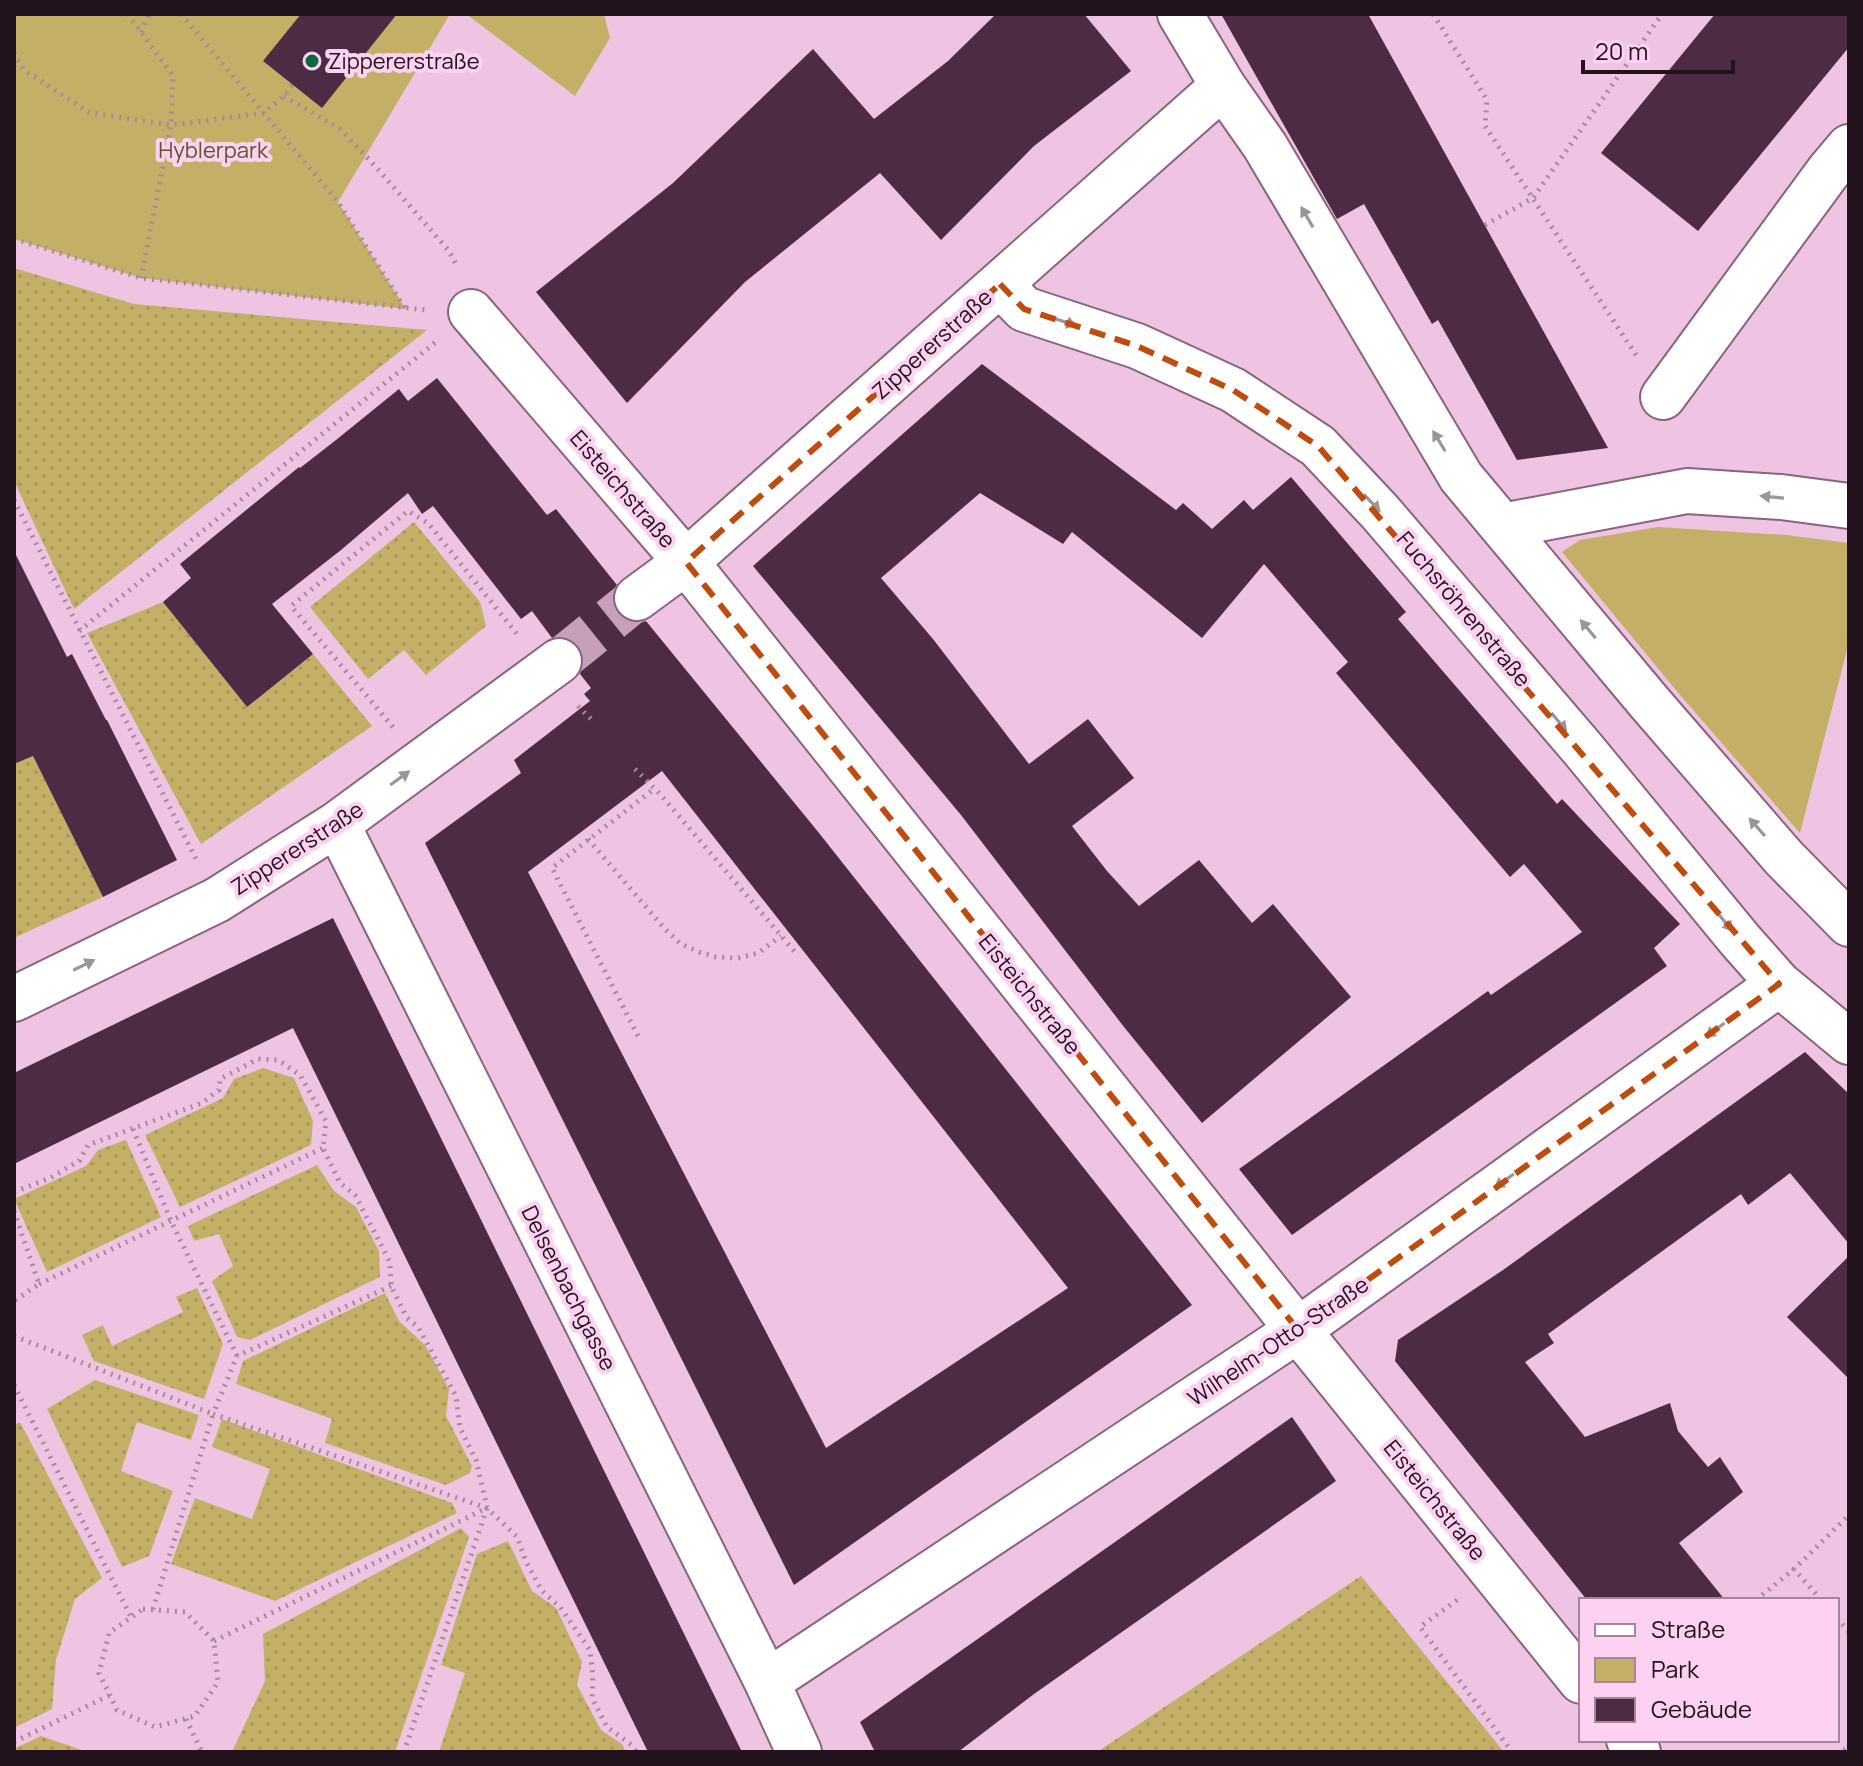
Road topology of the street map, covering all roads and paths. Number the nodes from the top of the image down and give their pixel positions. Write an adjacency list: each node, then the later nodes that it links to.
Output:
1 (128, 14): 7 (path)
2 (149, 14): 7 (path)
3 (181, 14): 12 (path)
4 (1180, 14): 10 (street)
5 (1433, 14): 15 (path)
6 (1662, 14): 15 (path)
7 (141, 32): 13 (path)
8 (14, 53): 13 (path)
9 (293, 84): 11 (path)
10 (1223, 86): 20 (street, Zippererstraße); 26 (street, one-way to 10)
11 (284, 96): 12 (path); 18 (path)
12 (264, 113): 13 (path); 21 (path)
13 (171, 125): 19 (path)
14 (1849, 147): 23 (street)
15 (1533, 198): 16 (path); 23 (path)
16 (1485, 225)
17 (14, 239): 19 (path)
18 (449, 251)
19 (141, 278): 21 (path)
20 (1000, 284): 27 (street, Zippererstraße); 41 (street, Fuchsröhrenstraße, one-way to 41)
21 (406, 309): 22 (path)
22 (471, 312): 27 (street, Eisteichstraße); 29 (path)
23 (1663, 397)
24 (14, 500): 29 (path)
25 (1849, 506): 26 (street, one-way to 26)
26 (1502, 526): 38 (street, one-way to 26)
27 (686, 562): 28 (street, Zippererstraße); 53 (street, Eisteichstraße)
28 (637, 598)
29 (79, 631): 37 (path)
30 (553, 666): 31 (path); 32 (street, Zippererstraße); 32 (path)
31 (591, 719)
32 (422, 761): 35 (street, Zippererstraße, one-way to 32)
33 (635, 769): 34 (path)
34 (654, 789): 36 (path); 39 (path)
35 (337, 824): 37 (street, Zippererstraße); 68 (street, Delsenbachgasse)
36 (588, 839): 39 (path); 43 (path)
37 (217, 900): 42 (street, Zippererstraße, one-way to 37)
38 (1849, 924)
39 (781, 936): 40 (path)
40 (795, 952)
41 (1779, 984): 44 (street, Fuchsröhrenstraße); 53 (street, Wilhelm-Otto-Straße, one-way to 53)
42 (14, 999)
43 (638, 1036)
44 (1849, 1042)
45 (133, 1129): 46 (path); 47 (path); 49 (path)
46 (323, 1148): 49 (path); 51 (path)
47 (14, 1192)
48 (14, 1211): 50 (path)
49 (171, 1221): 50 (path); 55 (path)
50 (39, 1284): 52 (path)
51 (391, 1286): 55 (path); 58 (path)
52 (14, 1301)
53 (1298, 1330): 61 (street, Eisteichstraße); 68 (street, Wilhelm-Otto-Straße)
54 (14, 1336): 57 (path)
55 (237, 1356): 57 (path)
56 (14, 1385): 65 (path)
57 (213, 1414): 58 (path); 64 (path)
58 (487, 1508): 66 (path); 73 (path); 74 (path)
59 (1849, 1515): 60 (path)
60 (1794, 1569): 62 (path); 63 (path)
61 (1494, 1573): 67 (street, Eisteichstraße); 76 (path)
62 (1758, 1598)
63 (1819, 1598)
64 (153, 1609): 65 (path); 66 (path)
65 (131, 1617): 69 (path)
66 (214, 1641): 70 (path)
67 (1579, 1679)
68 (767, 1682): 75 (street, Delsenbachgasse)
69 (110, 1695): 70 (path); 71 (path)
70 (186, 1719): 72 (path)
71 (14, 1742)
72 (202, 1752)
73 (404, 1752)
74 (636, 1752)
75 (799, 1752)
76 (1512, 1752)

